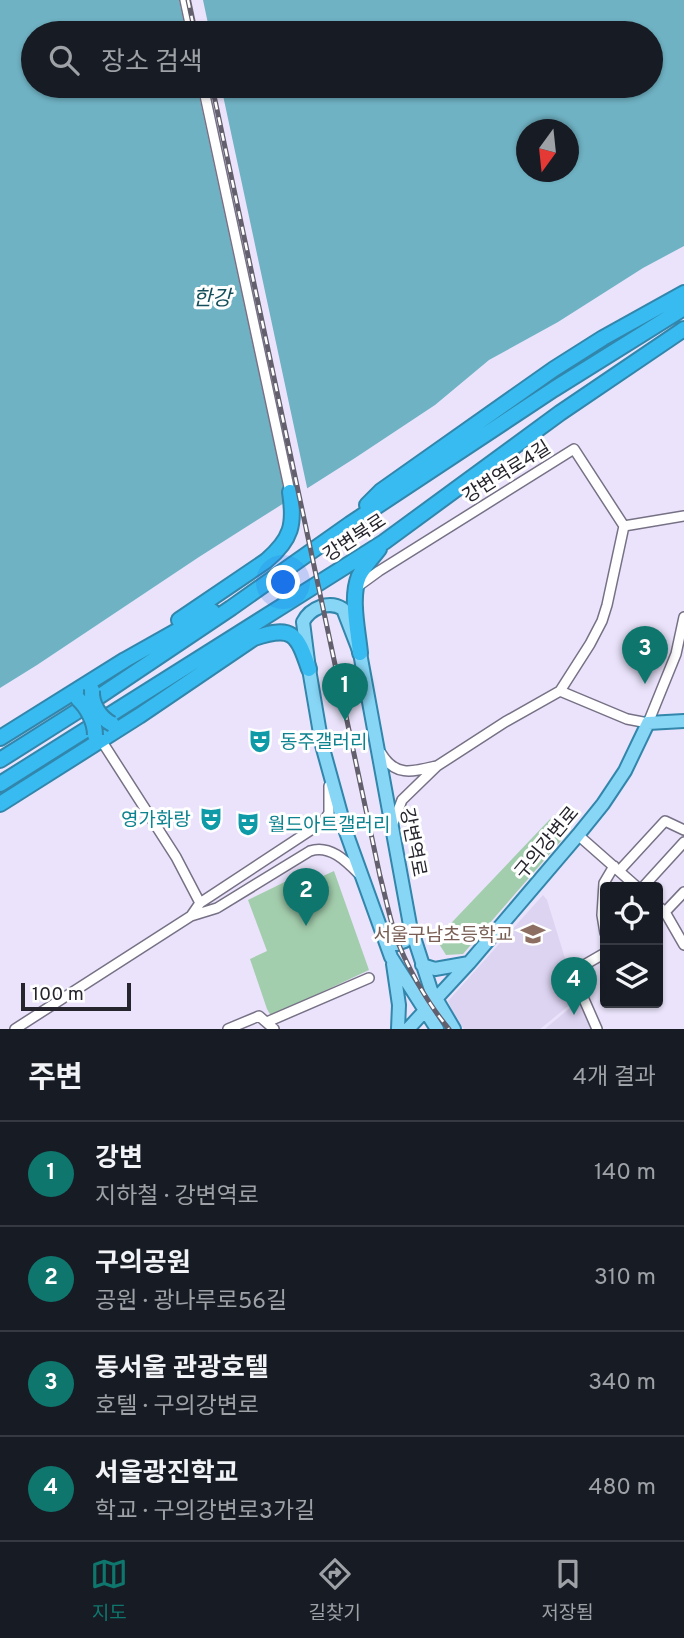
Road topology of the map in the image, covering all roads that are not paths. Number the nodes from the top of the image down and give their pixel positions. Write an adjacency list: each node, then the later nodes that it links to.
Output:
1 (185, 0): 2 (street)
2 (189, 21)
3 (206, 98): 7 (street)
4 (684, 293): 9 (highway)
5 (684, 308): 9 (highway, 강변북로)
6 (684, 329): 11 (highway, 강변북로)
7 (290, 492): 19 (highway)
8 (684, 516): 10 (street)
9 (350, 524): 12 (highway, 강변북로)
10 (624, 526): 13 (street, 강변역로4길); 22 (street)
11 (384, 542): 13 (highway); 14 (highway, 강변북로)
12 (260, 587): 19 (highway); 30 (highway, 강변북로)
13 (356, 589): 17 (highway)
14 (270, 613): 16 (highway); 33 (highway, 강변북로)
15 (684, 617): 18 (street, 구의강변로)
16 (254, 638): 20 (highway); 26 (highway)
17 (360, 653): 20 (main road, 강변역로); 29 (main road, 강변역로)
18 (680, 654): 25 (street, 구의강변로)
19 (125, 660): 21 (highway)
20 (309, 669): 32 (main road)
21 (95, 683): 23 (highway); 26 (highway, bridge)
22 (560, 691): 25 (street); 31 (street)
23 (72, 697): 27 (highway); 28 (highway, bridge)
24 (684, 721): 25 (main road)
25 (648, 723): 37 (main road, 구의강변로)
26 (118, 725): 28 (highway)
27 (0, 740)
28 (96, 741): 34 (highway); 45 (street)
29 (377, 746): 31 (street); 35 (main road, 강변역로)
30 (0, 760)
31 (438, 766): 35 (street)
32 (329, 768): 40 (main road); 45 (street)
33 (0, 783)
34 (0, 804)
35 (392, 826): 49 (main road, 강변역로)
36 (684, 830): 39 (street)
37 (578, 835): 39 (street); 54 (main road, 구의강변로)
38 (684, 842): 43 (street)
39 (616, 869): 41 (street); 42 (street)
40 (364, 879): 48 (street); 50 (main road)
41 (605, 882)
42 (631, 882)
43 (648, 882)
44 (684, 892): 46 (street)
45 (200, 903): 48 (street)
46 (663, 908)
47 (663, 912): 51 (street)
48 (191, 916): 61 (street)
49 (410, 925): 50 (main road); 55 (main road, 강변역로)
50 (384, 936): 53 (main road)
51 (682, 939)
52 (600, 956): 67 (street)
53 (391, 957): 57 (main road); 63 (main road)
54 (469, 963): 55 (main road); 58 (main road, 구의강변로)
55 (424, 969): 57 (main road); 58 (main road, 강변역로)
56 (369, 978): 60 (street)
57 (405, 979): 59 (main road)
58 (436, 999): 59 (main road, 구의강변로); 66 (main road, 강변역로)
59 (424, 1011): 64 (main road, 구의강변로); 65 (main road)
60 (270, 1026): 62 (street)
61 (15, 1029)
62 (228, 1029)
63 (398, 1029)
64 (408, 1029)
65 (437, 1029)
66 (454, 1029)
67 (597, 1029)

